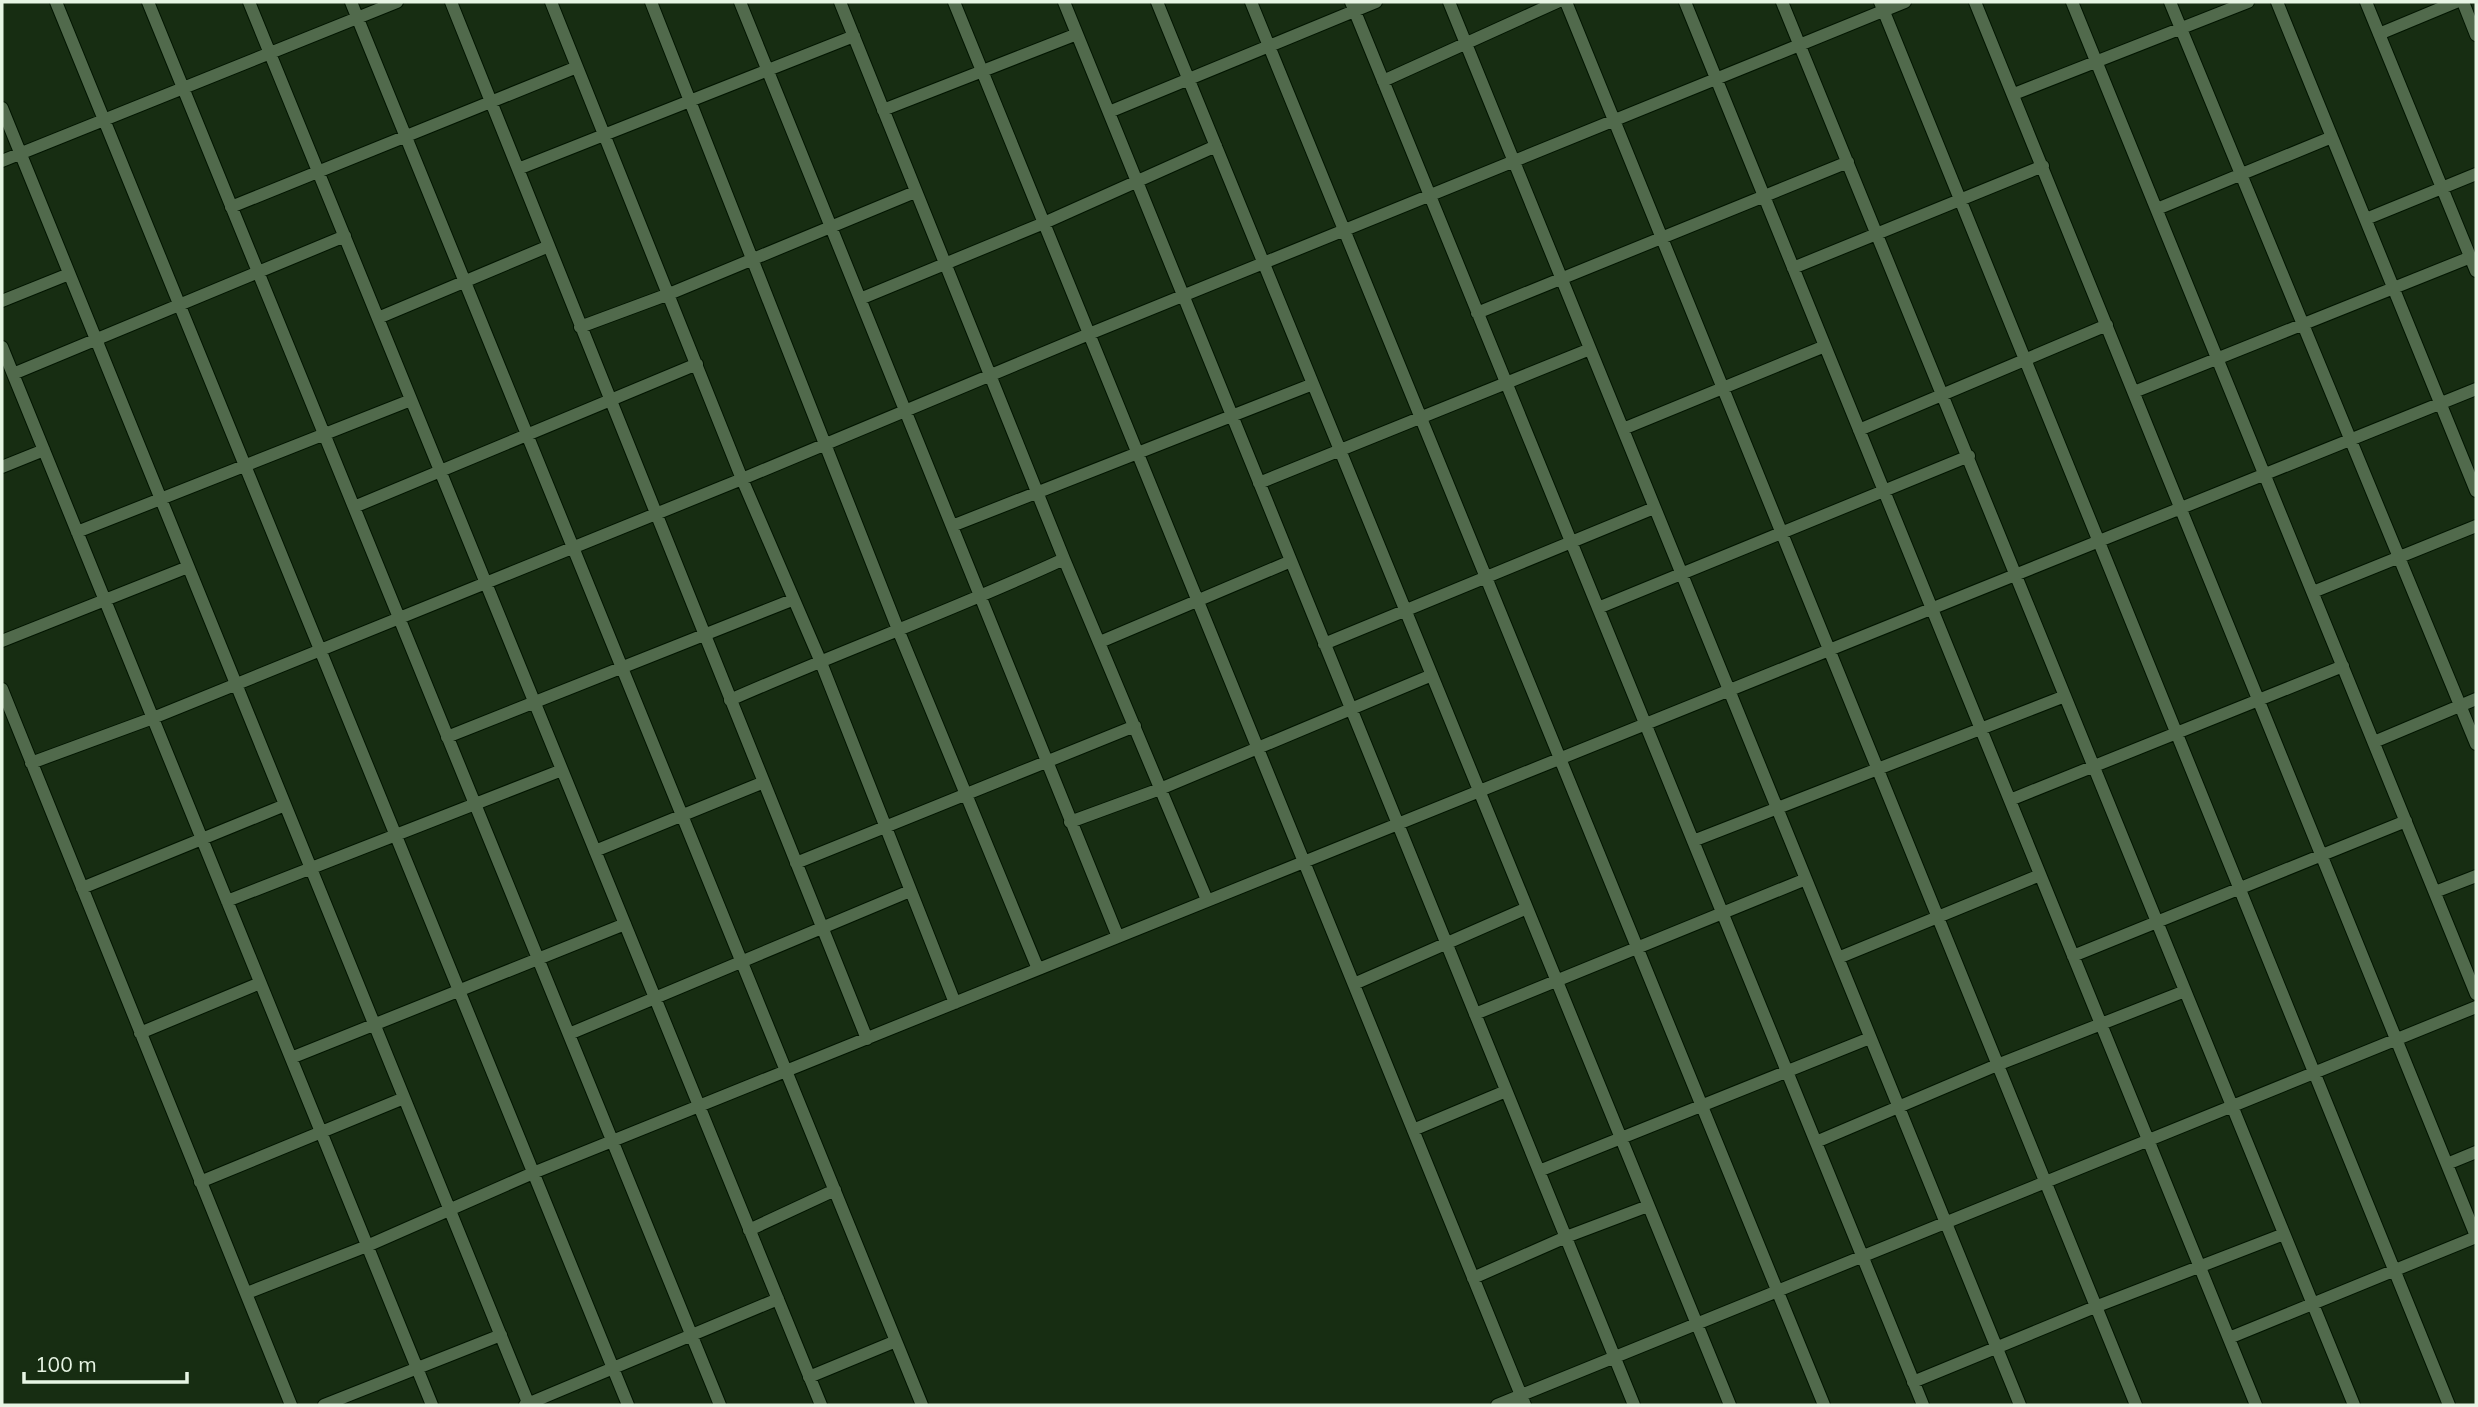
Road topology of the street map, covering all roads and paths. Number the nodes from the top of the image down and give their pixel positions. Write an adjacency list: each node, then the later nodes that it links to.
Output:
1 (56, 2): 56 (street)
2 (148, 2): 49 (street)
3 (249, 2): 41 (street)
4 (351, 2): 32 (street)
5 (397, 2): 32 (street)
6 (451, 2): 51 (street)
7 (551, 2): 43 (street)
8 (651, 2): 52 (street)
9 (740, 2): 45 (street)
10 (840, 2): 37 (street)
11 (954, 2): 44 (street)
12 (1064, 2): 34 (street)
13 (1157, 2): 46 (street)
14 (1251, 2): 40 (street)
15 (1377, 2): 30 (street)
16 (1449, 2): 38 (street)
17 (1557, 2): 38 (street)
18 (1566, 2): 57 (street)
19 (1685, 2): 47 (street)
20 (1782, 2): 39 (street)
21 (1905, 2): 31 (street)
22 (1975, 2): 50 (street)
23 (2072, 2): 42 (street)
24 (2170, 2): 33 (street)
25 (2248, 2): 33 (street)
26 (2277, 2): 60 (street)
27 (2366, 2): 35 (street)
28 (2456, 2): 35 (street)
29 (2463, 2): 36 (street)
30 (1352, 6): 40 (street); 48 (street)
31 (1882, 6): 39 (street); 76 (street)
32 (358, 18): 41 (street); 58 (street)
33 (2180, 28): 42 (street); 70 (street)
34 (1077, 34): 44 (street); 55 (street)
35 (2379, 34): 72 (street)
36 (2476, 34)
37 (854, 36): 45 (street); 54 (street)
38 (1466, 44): 48 (street); 64 (street)
39 (1799, 44): 47 (street); 65 (street)
40 (1269, 46): 46 (street); 82 (street)
41 (270, 52): 49 (street); 68 (street)
42 (2097, 61): 50 (street); 78 (street)
43 (577, 67): 51 (street); 59 (street)
44 (982, 70): 54 (street); 80 (street)
45 (768, 71): 52 (street); 81 (street)
46 (1188, 79): 55 (street); 61 (street)
47 (1716, 79): 57 (street); 75 (street)
48 (1383, 81): 74 (street)
49 (182, 87): 56 (street); 77 (street)
50 (2014, 94): 66 (street)
51 (491, 102): 58 (street); 67 (street)
52 (691, 102): 59 (street); 88 (street)
53 (2, 108): 62 (street)
54 (883, 110): 73 (street)
55 (1109, 113): 71 (street)
56 (103, 118): 62 (street); 102 (street)
57 (1614, 121): 64 (street); 85 (street)
58 (406, 136): 68 (street); 96 (street)
59 (605, 136): 67 (street); 98 (street)
60 (2332, 137): 70 (street); 79 (street)
61 (1216, 146): 71 (street); 89 (street)
62 (20, 153): 63 (street); 94 (street)
63 (2, 161)
64 (1514, 162): 74 (street); 95 (street)
65 (1849, 162): 75 (street); 83 (street)
66 (2043, 166): 76 (street); 106 (street)
67 (518, 169): 86 (street)
68 (318, 171): 77 (street); 84 (street)
69 (2476, 174): 72 (street)
70 (2241, 175): 78 (street); 105 (street)
71 (1136, 181): 80 (street); 99 (street)
72 (2442, 188): 79 (street); 87 (street)
73 (915, 192): 81 (street); 90 (street)
74 (1430, 196): 82 (street); 103 (street)
75 (1764, 196): 85 (street); 91 (street)
76 (1959, 201): 83 (street); 114 (street)
77 (231, 207): 93 (street)
78 (2157, 209): 113 (street)
79 (2366, 219): 97 (street)
80 (1044, 223): 90 (street); 108 (street)
81 (831, 225): 88 (street); 100 (street)
82 (1344, 230): 89 (street); 128 (street)
83 (1878, 234): 91 (street); 123 (street)
84 (345, 236): 93 (street); 104 (street)
85 (1660, 237): 95 (street); 120 (street)
86 (549, 246): 96 (street); 107 (street)
87 (2471, 257): 92 (street); 97 (street)
88 (753, 259): 98 (street); 135 (street)
89 (1263, 263): 99 (street); 119 (street)
90 (944, 264): 100 (street); 117 (street)
91 (1793, 268): 110 (street)
92 (2476, 271)
93 (258, 272): 102 (street); 132 (street)
94 (69, 274): 101 (street); 109 (street)
95 (1561, 279): 103 (street); 112 (street)
96 (465, 280): 104 (street); 133 (street)
97 (2394, 288): 105 (street); 126 (street)
98 (669, 293): 107 (street); 115 (street)
99 (1184, 297): 108 (street); 129 (street)
100 (860, 299): 127 (street)
101 (2, 301)
102 (179, 305): 109 (street); 141 (street)
103 (1477, 313): 118 (street)
104 (378, 318): 124 (street)
105 (2303, 324): 113 (street); 134 (street)
106 (2107, 325): 114 (street); 122 (street)
107 (580, 327): 125 (street)
108 (1089, 334): 117 (street); 138 (street)
109 (95, 339): 116 (street); 149 (street)
110 (1825, 346): 120 (street); 131 (street)
111 (2, 347): 116 (street)
112 (1590, 349): 118 (street); 130 (street)
113 (2218, 358): 122 (street); 143 (street)
114 (2024, 359): 123 (street); 159 (street)
115 (697, 364): 125 (street); 144 (street)
116 (13, 374): 136 (street)
117 (991, 377): 127 (street); 147 (street)
118 (1506, 382): 128 (street); 158 (street)
119 (1313, 384): 129 (street); 137 (street)
120 (1721, 387): 130 (street); 157 (street)
121 (2476, 389): 126 (street)
122 (2134, 392): 152 (street)
123 (1942, 393): 131 (street); 139 (street)
124 (411, 400): 132 (street); 142 (street)
125 (611, 400): 133 (street); 153 (street)
126 (2441, 404): 134 (street); 146 (street)
127 (907, 411): 135 (street); 154 (street)
128 (1420, 416): 137 (street); 167 (street)
129 (1233, 417): 138 (street); 145 (street)
130 (1623, 429): 151 (street)
131 (1859, 430): 148 (street)
132 (324, 435): 141 (street); 150 (street)
133 (527, 435): 142 (street); 160 (street)
134 (2351, 440): 143 (street); 162 (street)
135 (826, 443): 144 (street); 178 (street)
136 (44, 450): 140 (street); 156 (street)
137 (1340, 450): 145 (street); 176 (street)
138 (1138, 454): 147 (street); 173 (street)
139 (1969, 456): 148 (street); 166 (street)
140 (2, 467)
141 (245, 467): 149 (street); 183 (street)
142 (441, 472): 150 (street); 168 (street)
143 (2265, 474): 152 (street); 169 (street)
144 (742, 479): 153 (street); 172 (street)
145 (1259, 483): 163 (street)
146 (2476, 491)
147 (1038, 492): 154 (street); 161 (street)
148 (1884, 492): 157 (street); 175 (street)
149 (161, 500): 156 (street); 164 (street)
150 (354, 507): 177 (street)
151 (1654, 508): 158 (street); 165 (street)
152 (2182, 508): 159 (street); 195 (street)
153 (657, 513): 160 (street); 179 (street)
154 (952, 526): 170 (street)
155 (2476, 526): 162 (street)
156 (77, 532): 171 (street)
157 (1781, 533): 165 (street); 184 (street)
158 (1571, 542): 167 (street); 174 (street)
159 (2098, 542): 166 (street); 203 (street)
160 (573, 547): 168 (street); 187 (street)
161 (1064, 559): 170 (street); 181 (street)
162 (2400, 559): 169 (street); 197 (street)
163 (1291, 561): 173 (street); 182 (street)
164 (188, 567): 171 (street); 189 (street)
165 (1681, 573): 174 (street); 191 (street)
166 (2016, 575): 175 (street); 192 (street)
167 (1486, 577): 176 (street); 208 (street)
168 (485, 582): 177 (street); 196 (street)
169 (2313, 592): 186 (street)
170 (982, 597): 178 (street); 209 (street)
171 (104, 600): 180 (street); 199 (street)
172 (792, 600): 179 (street); 185 (street)
173 (1198, 602): 181 (street); 207 (street)
174 (1598, 608): 200 (street)
175 (1931, 608): 184 (street); 202 (street)
176 (1405, 610): 182 (street); 188 (street)
177 (398, 616): 183 (street); 204 (street)
178 (900, 632): 185 (street); 217 (street)
179 (705, 635): 187 (street); 194 (street)
180 (2, 641)
181 (1100, 642): 201 (street)
182 (1324, 644): 198 (street)
183 (319, 649): 189 (street); 227 (street)
184 (1828, 650): 191 (street); 212 (street)
185 (820, 660): 194 (street); 226 (street)
186 (2343, 666): 195 (street); 205 (street)
187 (622, 668): 196 (street); 222 (street)
188 (1432, 675): 198 (street); 216 (street)
189 (236, 684): 199 (street); 220 (street)
190 (2, 690): 210 (street)
191 (1729, 691): 200 (street); 221 (street)
192 (2065, 696): 202 (street); 211 (street)
193 (2476, 699): 197 (street)
194 (730, 700): 214 (street)
195 (2259, 700): 203 (street); 231 (street)
196 (535, 702): 204 (street); 213 (street)
197 (2460, 706): 205 (street); 206 (street)
198 (1351, 709): 207 (street); 225 (street)
199 (153, 718): 210 (street); 228 (street)
200 (1645, 724): 208 (street); 229 (street)
201 (1135, 726): 209 (street); 215 (street)
202 (1981, 729): 212 (street); 218 (street)
203 (2176, 734): 211 (street); 239 (street)
204 (447, 737): 219 (street)
205 (2374, 741): 223 (street)
206 (2476, 744)
207 (1257, 747): 215 (street); 232 (street)
208 (1560, 759): 216 (street); 252 (street)
209 (1047, 761): 217 (street); 224 (street)
210 (31, 763): 238 (street)
211 (2094, 767): 218 (street); 247 (street)
212 (1876, 768): 221 (street); 246 (street)
213 (562, 770): 219 (street); 230 (street)
214 (764, 782): 222 (street); 233 (street)
215 (1160, 789): 224 (street); 242 (street)
216 (1479, 791): 225 (street); 244 (street)
217 (968, 793): 226 (street); 257 (street)
218 (2010, 800): 235 (street)
219 (475, 804): 227 (street); 255 (street)
220 (285, 805): 228 (street); 234 (street)
221 (1776, 807): 229 (street); 237 (street)
222 (682, 815): 230 (street); 256 (street)
223 (2406, 821): 231 (street); 241 (street)
224 (1070, 822): 250 (street)
225 (1399, 826): 232 (street); 251 (street)
226 (884, 827): 233 (street); 240 (street)
227 (395, 835): 234 (street); 262 (street)
228 (202, 839): 238 (street); 243 (street)
229 (1693, 841): 245 (street)
230 (595, 850): 248 (street)
231 (2322, 855): 239 (street); 274 (street)
232 (1304, 862): 242 (street); 260 (street)
233 (796, 863): 249 (street)
234 (311, 870): 243 (street); 269 (street)
235 (2040, 875): 246 (street); 253 (street)
236 (2476, 876): 241 (street)
237 (1806, 879): 245 (street); 254 (street)
238 (82, 888): 270 (street)
239 (2239, 888): 247 (street); 279 (street)
240 (910, 891): 249 (street); 265 (street)
241 (2435, 892): 263 (street)
242 (1207, 900): 250 (street)
243 (227, 901): 259 (street)
244 (1527, 908): 251 (street); 258 (street)
245 (1722, 912): 252 (street); 278 (street)
246 (1936, 915): 254 (street); 276 (street)
247 (2157, 921): 253 (street); 261 (street)
248 (625, 924): 255 (street); 264 (street)
249 (822, 928): 256 (street); 273 (street)
250 (1118, 937): 257 (street)
251 (1446, 942): 260 (street); 267 (street)
252 (1637, 947): 258 (street); 284 (street)
253 (2073, 956): 268 (street)
254 (1838, 958): 272 (street)
255 (539, 960): 262 (street); 271 (street)
256 (742, 962): 264 (street); 277 (street)
257 (1038, 969): 265 (street)
258 (1557, 981): 267 (street); 288 (street)
259 (260, 983): 270 (street); 275 (street)
260 (1353, 984): 286 (street)
261 (2185, 991): 268 (street); 283 (street)
262 (459, 992): 269 (street); 295 (street)
263 (2476, 995)
264 (655, 998): 271 (street); 282 (street)
265 (955, 1003): 273 (street)
266 (2476, 1007): 274 (street)
267 (1475, 1014): 280 (street)
268 (2101, 1024): 276 (street); 289 (street)
269 (374, 1025): 275 (street); 281 (street)
270 (140, 1033): 296 (street)
271 (569, 1034): 290 (street)
272 (1870, 1038): 278 (street); 285 (street)
273 (867, 1039): 277 (street)
274 (2396, 1039): 279 (street); 293 (street)
275 (290, 1058): 287 (street)
276 (1997, 1065): 285 (street); 297 (street)
277 (786, 1071): 282 (street); 298 (street)
278 (1787, 1072): 284 (street); 291 (street)
279 (2314, 1072): 283 (street); 309 (street)
280 (1506, 1091): 286 (street); 294 (street)
281 (404, 1098): 287 (street); 300 (street)
282 (699, 1106): 290 (street); 302 (street)
283 (2232, 1106): 289 (street); 303 (street)
284 (1702, 1107): 288 (street); 311 (street)
285 (1898, 1107): 291 (street); 301 (street)
286 (1413, 1130): 310 (street)
287 (321, 1133): 296 (street); 306 (street)
288 (1621, 1139): 294 (street); 299 (street)
289 (2148, 1140): 297 (street); 308 (street)
290 (612, 1141): 295 (street); 318 (street)
291 (1816, 1142): 307 (street)
292 (2476, 1152): 293 (street)
293 (2447, 1164): 305 (street)
294 (1539, 1171): 304 (street)
295 (533, 1173): 300 (street); 324 (street)
296 (200, 1182): 312 (street)
297 (2044, 1182): 301 (street); 315 (street)
298 (835, 1190): 302 (street); 320 (street)
299 (1648, 1206): 304 (street); 316 (street)
300 (450, 1211): 306 (street); 317 (street)
301 (1946, 1224): 307 (street); 321 (street)
302 (749, 1230): 313 (street)
303 (2284, 1234): 308 (street); 314 (street)
304 (1566, 1237): 310 (street); 322 (street)
305 (2476, 1237): 309 (street)
306 (367, 1246): 312 (street); 323 (street)
307 (1862, 1257): 311 (street); 326 (street)
308 (2200, 1266): 315 (street); 319 (street)
309 (2395, 1270): 314 (street); 345 (street)
310 (1473, 1278): 327 (street)
311 (1777, 1292): 316 (street); 339 (street)
312 (247, 1293): 328 (street)
313 (778, 1299): 318 (street); 325 (street)
314 (2312, 1303): 319 (street); 344 (street)
315 (2095, 1307): 321 (street); 342 (street)
316 (1697, 1324): 322 (street); 338 (street)
317 (500, 1335): 323 (street); 331 (street)
318 (692, 1335): 324 (street); 333 (street)
319 (2229, 1338): 343 (street)
320 (896, 1341): 325 (street); 335 (street)
321 (1996, 1348): 326 (street); 341 (street)
322 (1615, 1359): 327 (street); 337 (street)
323 (416, 1368): 329 (street); 330 (street)
324 (612, 1368): 331 (street); 332 (street)
325 (809, 1377): 334 (street)
326 (1913, 1382): 340 (street)
327 (1523, 1400): 336 (street)
328 (291, 1405)
329 (324, 1405)
330 (432, 1405)
331 (528, 1405)
332 (628, 1405)
333 (720, 1405)
334 (821, 1405)
335 (922, 1405)
336 (1497, 1405)
337 (1634, 1405)
338 (1730, 1405)
339 (1824, 1405)
340 (1923, 1405)
341 (2020, 1405)
342 (2136, 1405)
343 (2256, 1405)
344 (2354, 1405)
345 (2449, 1405)

